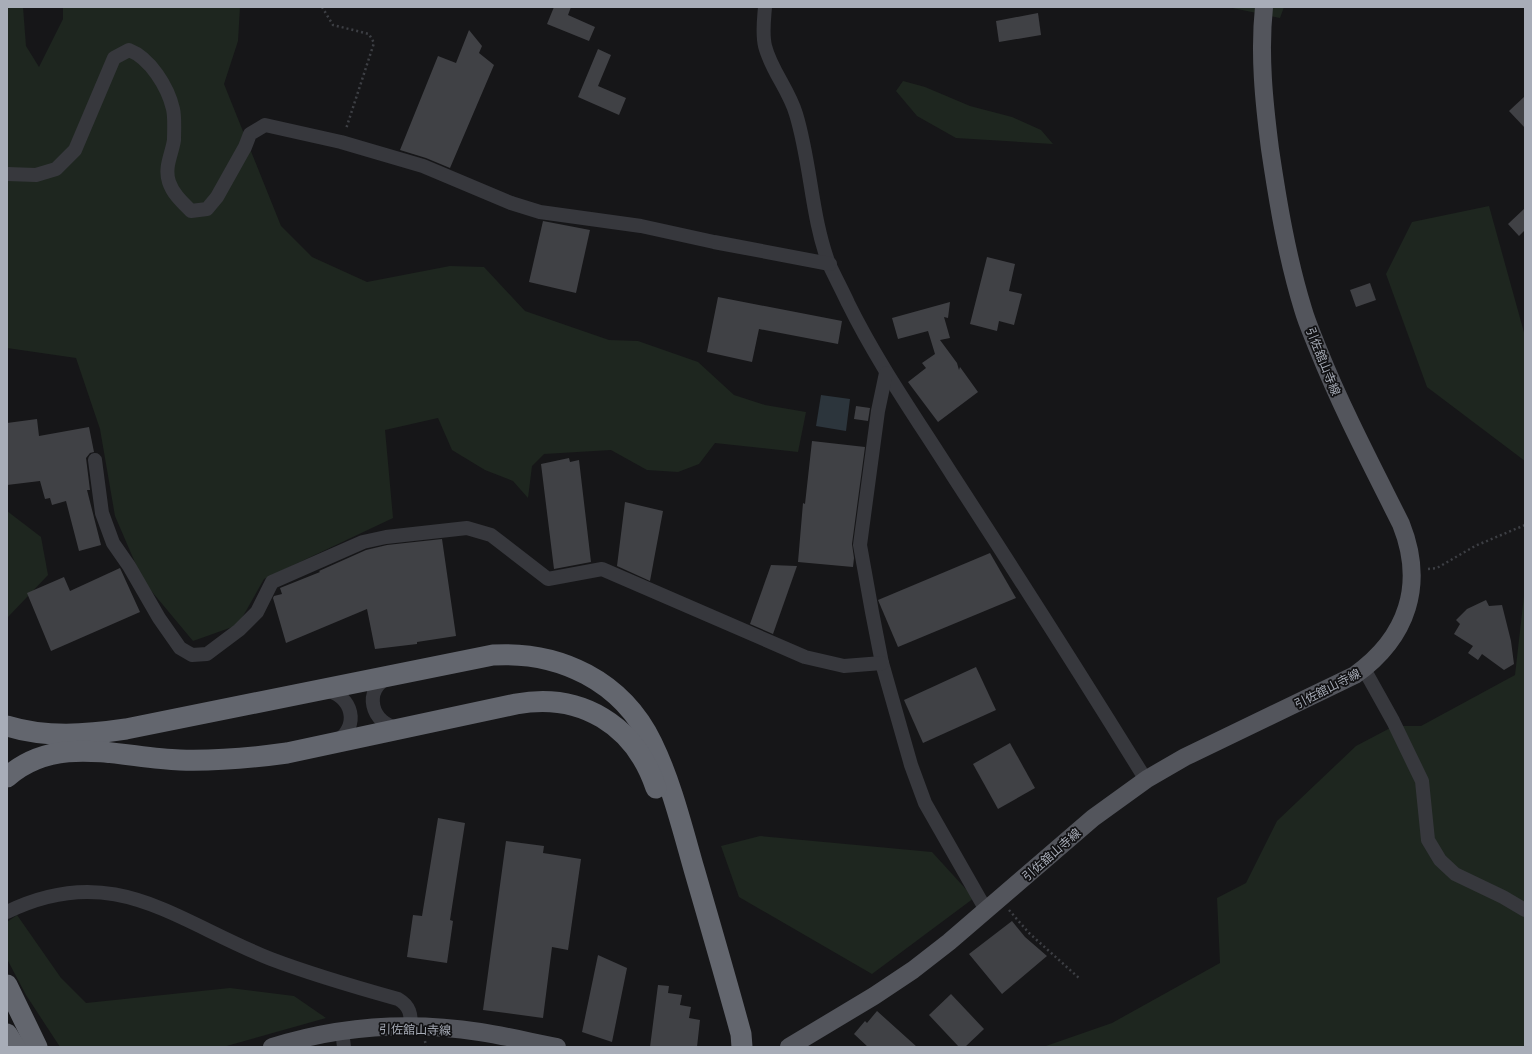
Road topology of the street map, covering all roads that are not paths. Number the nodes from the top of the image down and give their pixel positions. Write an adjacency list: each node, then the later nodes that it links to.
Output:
1 (765, 7): 4 (street)
2 (1264, 7): 8 (main road, 引佐舘山寺線)
3 (7, 174): 4 (street)
4 (830, 264): 5 (street)
5 (886, 373): 7 (street); 15 (street)
6 (96, 460): 7 (street)
7 (882, 663): 16 (street)
8 (1364, 669): 15 (main road, 引佐舘山寺線); 17 (street)
9 (394, 675): 10 (highway); 12 (street); 28 (highway)
10 (318, 691): 11 (highway); 13 (street)
11 (7, 726)
12 (406, 727): 13 (highway); 27 (highway)
13 (329, 744): 14 (highway)
14 (7, 778)
15 (1146, 780): 16 (main road, 引佐舘山寺線)
16 (993, 904): 29 (main road, 引佐舘山寺線)
17 (1525, 910)
18 (7, 912): 20 (street)
19 (7, 985): 24 (highway)
20 (411, 1026): 22 (main road, 引佐舘山寺線); 26 (main road, 引佐舘山寺線)
21 (7, 1034): 23 (highway)
22 (343, 1039): 25 (main road, 引佐舘山寺線)
23 (15, 1047)
24 (37, 1047)
25 (272, 1047)
26 (557, 1047)
27 (734, 1047)
28 (742, 1047)
29 (789, 1047)

